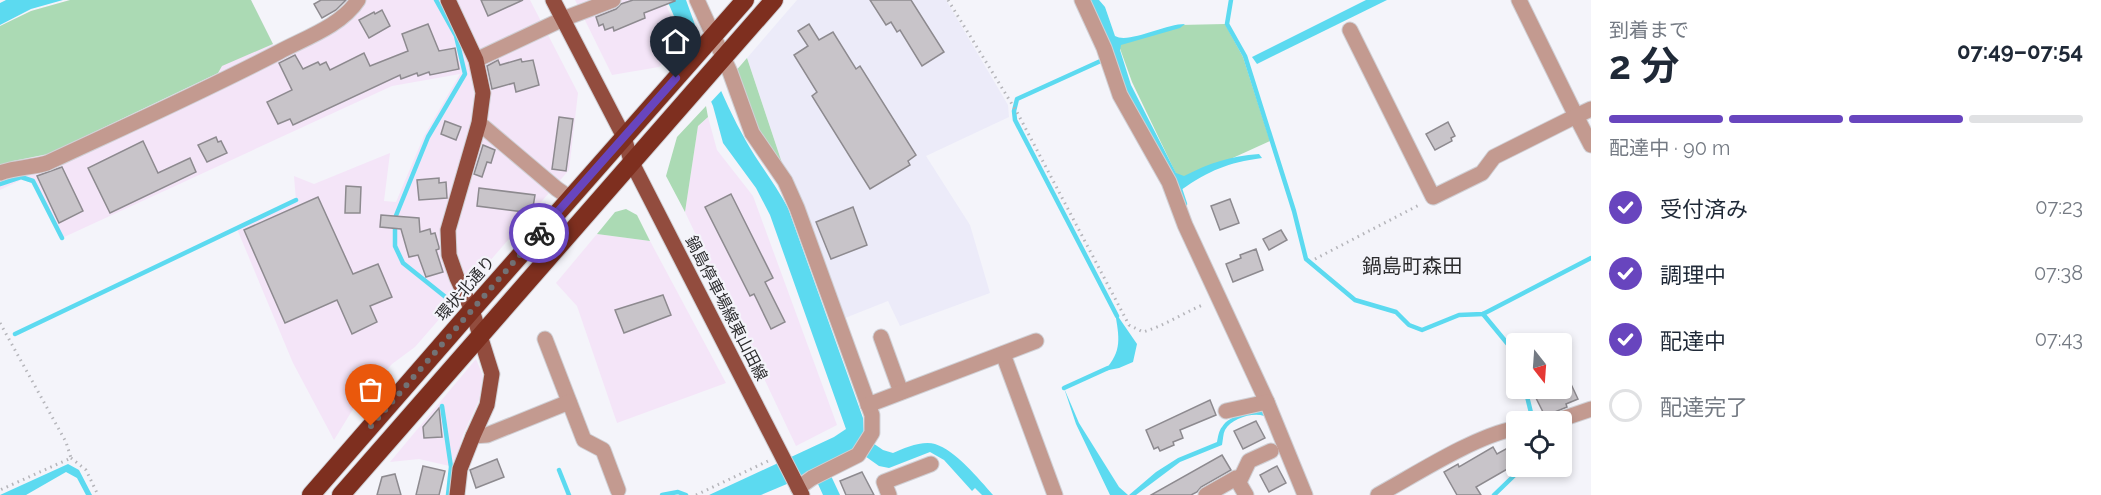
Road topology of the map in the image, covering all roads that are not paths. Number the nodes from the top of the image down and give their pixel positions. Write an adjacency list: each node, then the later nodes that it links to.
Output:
1 (358, 0): 21 (street)
2 (448, 0): 13 (main road)
3 (553, 0): 10 (main road, 鍋島停車場線東山田線)
4 (614, 0): 10 (street)
5 (697, 0): 12 (street)
6 (745, 0): 12 (highway, 環状北通り)
7 (774, 0): 14 (highway)
8 (1082, 0): 32 (street)
9 (1520, 0): 16 (street)
10 (563, 19): 13 (street); 18 (main road, 鍋島停車場線東山田線)
11 (1350, 30): 16 (street)
12 (711, 38): 14 (street); 18 (highway, 環状北通り)
13 (476, 60): 17 (main road)
14 (721, 60): 20 (highway); 31 (street)
15 (1591, 108): 16 (street)
16 (1576, 116): 19 (street)
17 (479, 123): 22 (street); 23 (main road)
18 (624, 137): 20 (main road, 鍋島停車場線東山田線); 22 (highway, 環状北通り)
19 (1591, 145)
20 (631, 161): 24 (highway); 40 (main road, 鍋島停車場線東山田線)
21 (0, 173)
22 (570, 198): 23 (highway, 環状北通り)
23 (472, 310): 24 (main road); 43 (highway, 環状北通り)
24 (480, 337): 37 (main road); 44 (highway)
25 (881, 337): 29 (street)
26 (545, 339): 30 (street)
27 (1036, 341): 28 (street)
28 (1004, 354): 29 (street); 47 (street)
29 (901, 392): 31 (street)
30 (569, 402): 37 (street); 42 (street)
31 (868, 405): 40 (street)
32 (1269, 408): 34 (street); 49 (street)
33 (1591, 409): 35 (street)
34 (1226, 411)
35 (1572, 416)
36 (1506, 430): 50 (street)
37 (472, 436): 45 (main road)
38 (1271, 451): 41 (street)
39 (931, 464): 46 (street)
40 (799, 489)
41 (1243, 489): 48 (street)
42 (618, 490)
43 (311, 495)
44 (341, 495)
45 (457, 495)
46 (889, 495)
47 (1055, 495)
48 (1206, 495)
49 (1305, 495)
50 (1378, 495)

